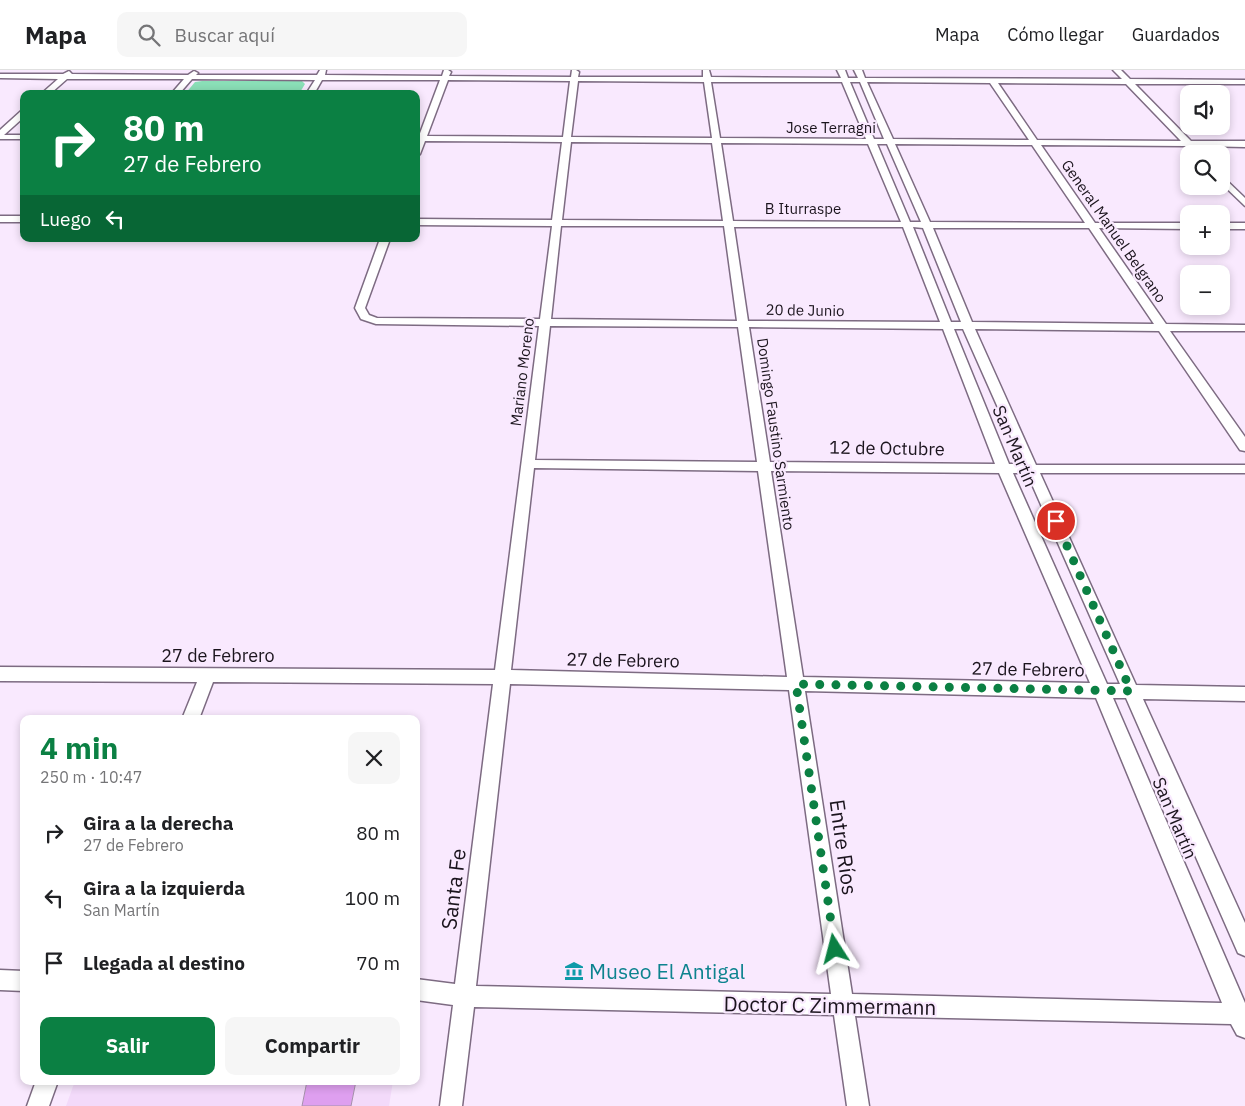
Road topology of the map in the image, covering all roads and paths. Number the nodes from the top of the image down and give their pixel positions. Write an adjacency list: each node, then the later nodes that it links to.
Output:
1 (72, 70): 9 (street)
2 (196, 70): 12 (street)
3 (324, 70): 13 (street)
4 (575, 70): 14 (street, Mariano Moreno)
5 (1117, 70): 16 (street)
6 (707, 75): 11 (street); 14 (street); 27 (street, Domingo Faustino Sarmiento)
7 (860, 75): 11 (street); 15 (street); 28 (street, San Martín)
8 (0, 76): 9 (street)
9 (65, 76): 12 (street); 18 (street)
10 (446, 76): 13 (street); 14 (street); 23 (street)
11 (843, 76): 29 (street, San Martín)
12 (190, 77): 13 (street); 19 (street)
13 (319, 79): 20 (street)
14 (574, 80): 26 (street, Mariano Moreno)
15 (993, 82): 16 (street); 30 (street, General Manuel Belgrano)
16 (1129, 82): 17 (street); 31 (street)
17 (1245, 82)
18 (49, 90)
19 (179, 90)
20 (312, 90)
21 (20, 117): 22 (street)
22 (0, 135): 24 (street)
23 (420, 136)
24 (20, 137)
25 (420, 138): 26 (street, Jose Terragni)
26 (566, 140): 27 (street, Jose Terragni); 38 (street, Mariano Moreno)
27 (717, 140): 29 (street, Jose Terragni); 39 (street, Domingo Faustino Sarmiento)
28 (890, 141): 29 (street, Jose Terragni); 30 (street, Jose Terragni); 41 (street, San Martín)
29 (872, 142): 40 (street, San Martín)
30 (1034, 142): 31 (street, Jose Terragni); 42 (street, General Manuel Belgrano)
31 (1188, 144): 32 (street, Jose Terragni)
32 (1245, 144)
33 (1230, 187): 34 (street)
34 (1245, 203)
35 (0, 219): 36 (street)
36 (20, 219)
37 (420, 222): 38 (street, B Iturraspe)
38 (557, 222): 39 (street, B Iturraspe); 47 (street, Mariano Moreno)
39 (728, 223): 40 (street, B Iturraspe); 48 (street, Domingo Faustino Sarmiento)
40 (906, 223): 41 (street, B Iturraspe); 49 (street, San Martín)
41 (926, 223): 42 (street, B Iturraspe); 50 (street, San Martín)
42 (1092, 225): 43 (street, B Iturraspe); 51 (street, General Manuel Belgrano)
43 (1180, 226)
44 (1230, 226): 45 (street)
45 (1245, 226)
46 (383, 242): 47 (street, 20 de Junio)
47 (545, 322): 48 (street, 20 de Junio); 54 (street, Mariano Moreno)
48 (743, 324): 49 (street, 20 de Junio); 55 (street, Domingo Faustino Sarmiento)
49 (946, 327): 50 (street, 20 de Junio); 56 (street, San Martín)
50 (968, 327): 51 (street, 20 de Junio); 57 (street, San Martín)
51 (1162, 327): 52 (street, 20 de Junio); 53 (street, General Manuel Belgrano)
52 (1245, 328)
53 (1245, 447)
54 (528, 464): 55 (street, 12 de Octubre); 61 (street, Mariano Moreno)
55 (764, 466): 56 (street, 12 de Octubre); 62 (street, Domingo Faustino Sarmiento)
56 (1004, 469): 57 (street, 12 de Octubre); 63 (street, San Martín)
57 (1033, 469): 58 (street, 12 de Octubre); 64 (street, San Martín)
58 (1245, 469)
59 (0, 674): 60 (street, 27 de Febrero)
60 (208, 675): 61 (street, 27 de Febrero); 66 (street)
61 (502, 677): 62 (street, 27 de Febrero); 71 (street, Santa Fe)
62 (796, 684): 63 (street, 27 de Febrero); 72 (street, Entre Ríos)
63 (1101, 690): 64 (street, 27 de Febrero); 73 (street, San Martín)
64 (1131, 691): 65 (street, 27 de Febrero); 67 (street, San Martín)
65 (1245, 694)
66 (192, 715)
67 (1245, 946)
68 (0, 980): 69 (street)
69 (20, 981)
70 (420, 990): 71 (street, Doctor C Zimmermann)
71 (465, 996): 72 (street, Doctor C Zimmermann); 76 (street, Santa Fe)
72 (844, 1006): 73 (street, Doctor C Zimmermann); 77 (street, Entre Ríos)
73 (1242, 1019)
74 (46, 1085): 75 (street)
75 (38, 1106)
76 (451, 1106)
77 (858, 1106)

